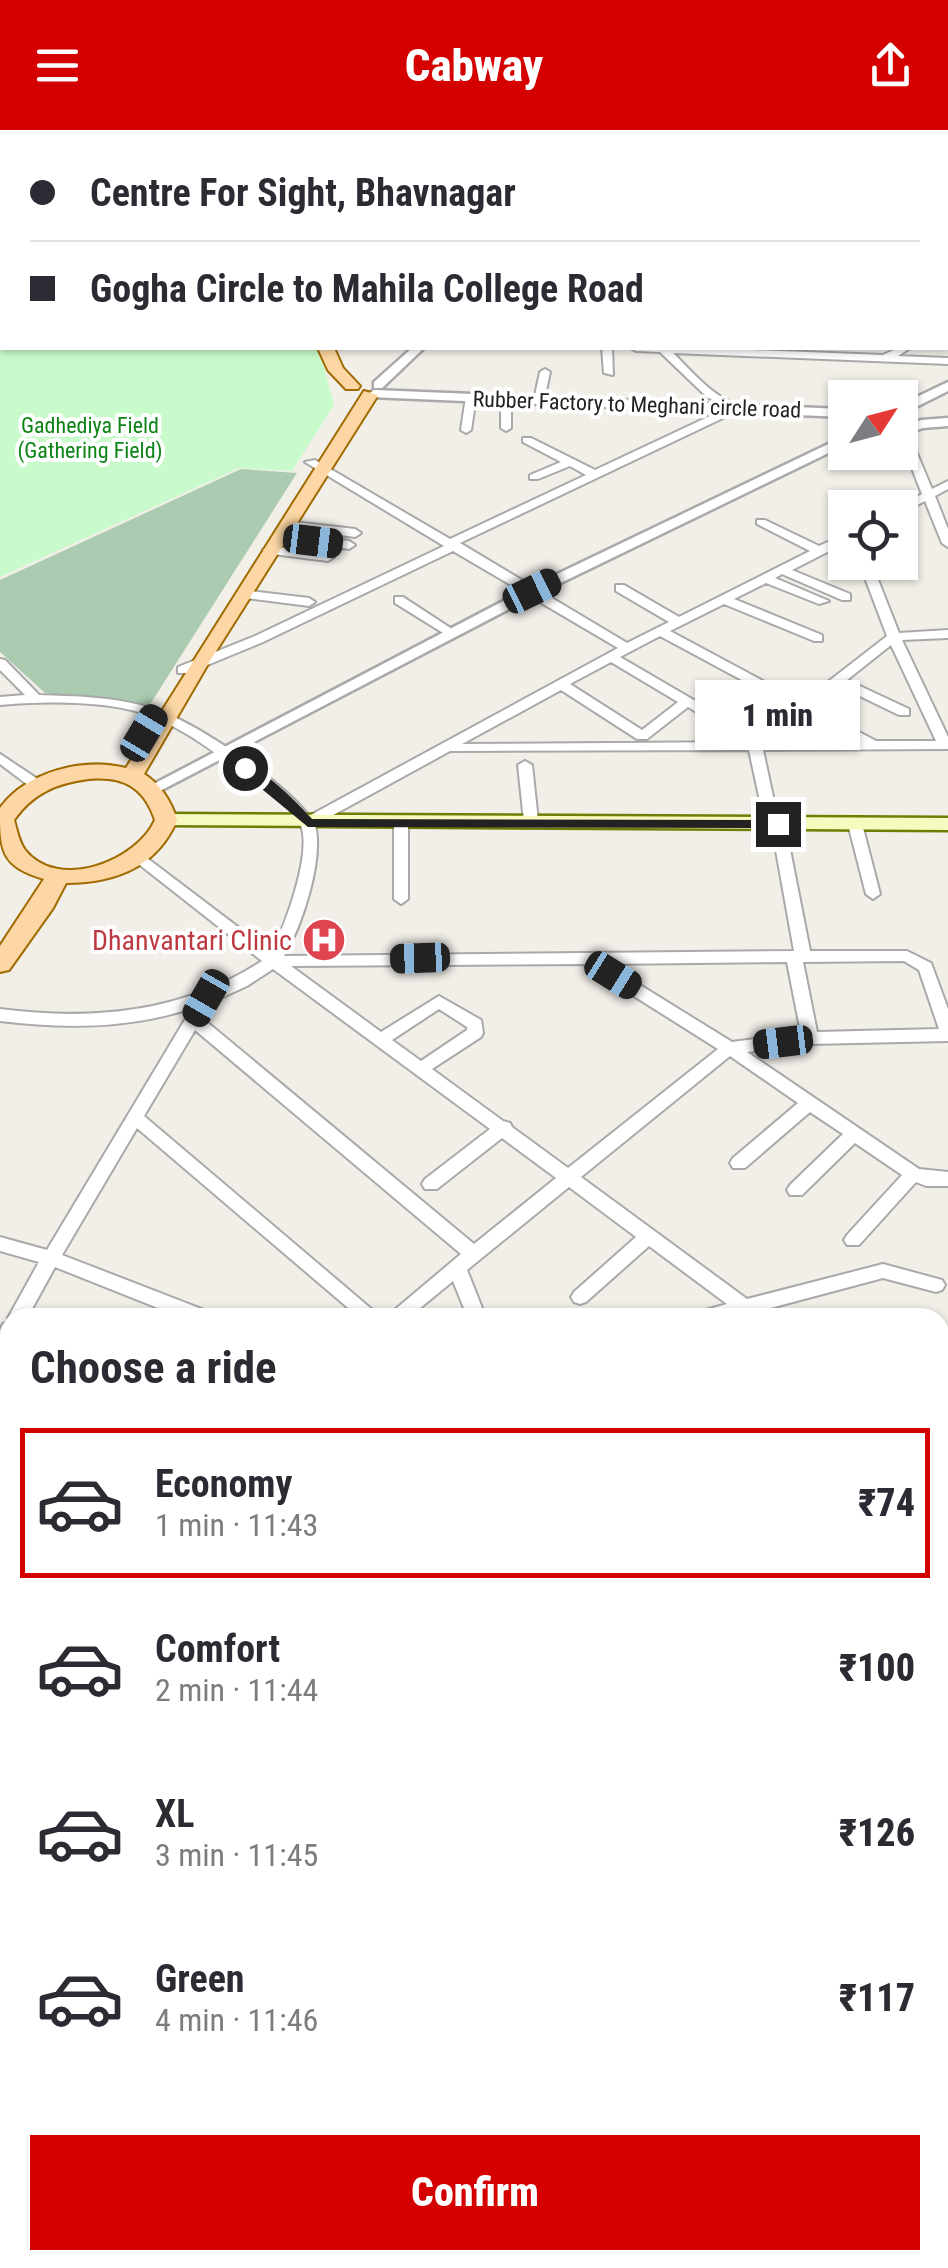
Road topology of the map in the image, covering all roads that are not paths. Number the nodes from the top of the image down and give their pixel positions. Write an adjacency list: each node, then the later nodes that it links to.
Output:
1 (327, 350): 13 (main road)
2 (338, 350): 13 (main road)
3 (416, 350): 13 (street)
4 (607, 350): 12 (street)
5 (664, 350): 18 (street)
6 (768, 350): 8 (street)
7 (900, 350): 9 (street)
8 (821, 351): 9 (street)
9 (885, 358): 10 (street)
10 (948, 361)
11 (545, 372): 17 (street)
12 (609, 373)
13 (367, 388): 15 (street, Rubber Factory to Meghani circle road); 28 (main road)
14 (942, 389): 19 (street)
15 (471, 398): 16 (street, Rubber Factory to Meghani circle road); 24 (street)
16 (506, 398): 17 (street, Rubber Factory to Meghani circle road); 23 (street)
17 (539, 400): 18 (street, Rubber Factory to Meghani circle road)
18 (734, 406): 20 (street, Rubber Factory to Meghani circle road); 30 (street)
19 (918, 409)
20 (828, 412)
21 (918, 415): 22 (street)
22 (948, 421)
23 (506, 428)
24 (466, 430)
25 (527, 440): 27 (street)
26 (828, 449): 48 (street)
27 (571, 462): 30 (street); 31 (street)
28 (316, 465): 37 (main road); 40 (street); 64 (main road)
29 (917, 470): 33 (street)
30 (595, 474): 40 (street)
31 (534, 477)
32 (948, 484): 33 (street)
33 (928, 496): 34 (street); 35 (street)
34 (918, 501)
35 (942, 513): 39 (street)
36 (761, 522): 42 (street)
37 (277, 537): 38 (street); 43 (street); 49 (main road)
38 (352, 539)
39 (948, 543)
40 (452, 544): 48 (street); 64 (street)
41 (828, 546): 42 (street)
42 (819, 551): 44 (street)
43 (328, 557)
44 (782, 570): 45 (street); 50 (street)
45 (765, 578): 51 (street); 53 (street)
46 (872, 580): 59 (street)
47 (620, 588): 55 (street)
48 (532, 591): 57 (street); 61 (street)
49 (242, 594): 54 (street); 64 (main road)
50 (846, 596)
51 (723, 599): 55 (street); 60 (street)
52 (399, 600): 57 (street)
53 (823, 601)
54 (309, 602)
55 (679, 622): 56 (street)
56 (660, 631): 61 (street); 72 (street)
57 (452, 633): 79 (street)
58 (948, 634): 59 (street)
59 (894, 637): 65 (street); 71 (street)
60 (818, 638)
61 (627, 648): 62 (street)
62 (611, 657): 66 (street); 69 (street)
63 (0, 663): 67 (street)
64 (190, 667): 74 (main road)
65 (838, 681): 72 (street); 73 (street)
66 (562, 685): 69 (street); 78 (street)
67 (33, 696): 68 (street); 74 (street)
68 (0, 701)
69 (685, 703): 75 (street)
70 (948, 704): 71 (street)
71 (926, 705): 77 (street)
72 (804, 707): 75 (street); 76 (street)
73 (904, 712)
74 (161, 716): 79 (street); 82 (main road)
75 (756, 744): 76 (street); 78 (street); 89 (street)
76 (872, 745): 77 (street)
77 (946, 745)
78 (449, 748): 87 (street)
79 (224, 754): 84 (street); 87 (street)
80 (0, 758): 83 (street)
81 (524, 765): 86 (street)
82 (125, 774): 83 (main road); 84 (main road)
83 (37, 785): 92 (main road)
84 (152, 790): 85 (main road)
85 (166, 820): 87 (main road); 93 (main road)
86 (531, 821): 88 (main road); 89 (main road)
87 (308, 823): 88 (main road); 99 (street)
88 (401, 823): 96 (street)
89 (775, 824): 90 (main road); 98 (street)
90 (855, 824): 91 (main road); 95 (street)
91 (948, 824)
92 (2, 825): 94 (main road)
93 (138, 858): 94 (main road); 99 (street)
94 (58, 875): 100 (main road)
95 (873, 894)
96 (401, 900)
97 (583, 956): 98 (street); 99 (street); 107 (street)
98 (798, 956): 104 (street); 105 (street)
99 (272, 961): 101 (street); 106 (street)
100 (0, 964)
101 (206, 998): 102 (street); 103 (street)
102 (0, 1015)
103 (194, 1019): 110 (street); 122 (street)
104 (948, 1034): 105 (street)
105 (810, 1038): 107 (street)
106 (382, 1039): 108 (street); 108 (street)
107 (730, 1048): 109 (street); 115 (street)
108 (422, 1068): 111 (street)
109 (809, 1103): 112 (street); 113 (street)
110 (136, 1118): 123 (street); 129 (street)
111 (504, 1127): 115 (street); 117 (street)
112 (854, 1134): 114 (street); 118 (street)
113 (740, 1163)
114 (913, 1174): 116 (street); 120 (street)
115 (571, 1177): 119 (street); 122 (street)
116 (948, 1179)
117 (431, 1184)
118 (796, 1190)
119 (650, 1236): 126 (street); 132 (street)
120 (854, 1240)
121 (0, 1244): 123 (street)
122 (474, 1254): 124 (street)
123 (50, 1258): 127 (street); 128 (street)
124 (457, 1268): 130 (street); 131 (street)
125 (944, 1285): 133 (street)
126 (580, 1297)
127 (22, 1308)
128 (179, 1308)
129 (361, 1308)
130 (420, 1308)
131 (473, 1308)
132 (748, 1308)
133 (766, 1308)

